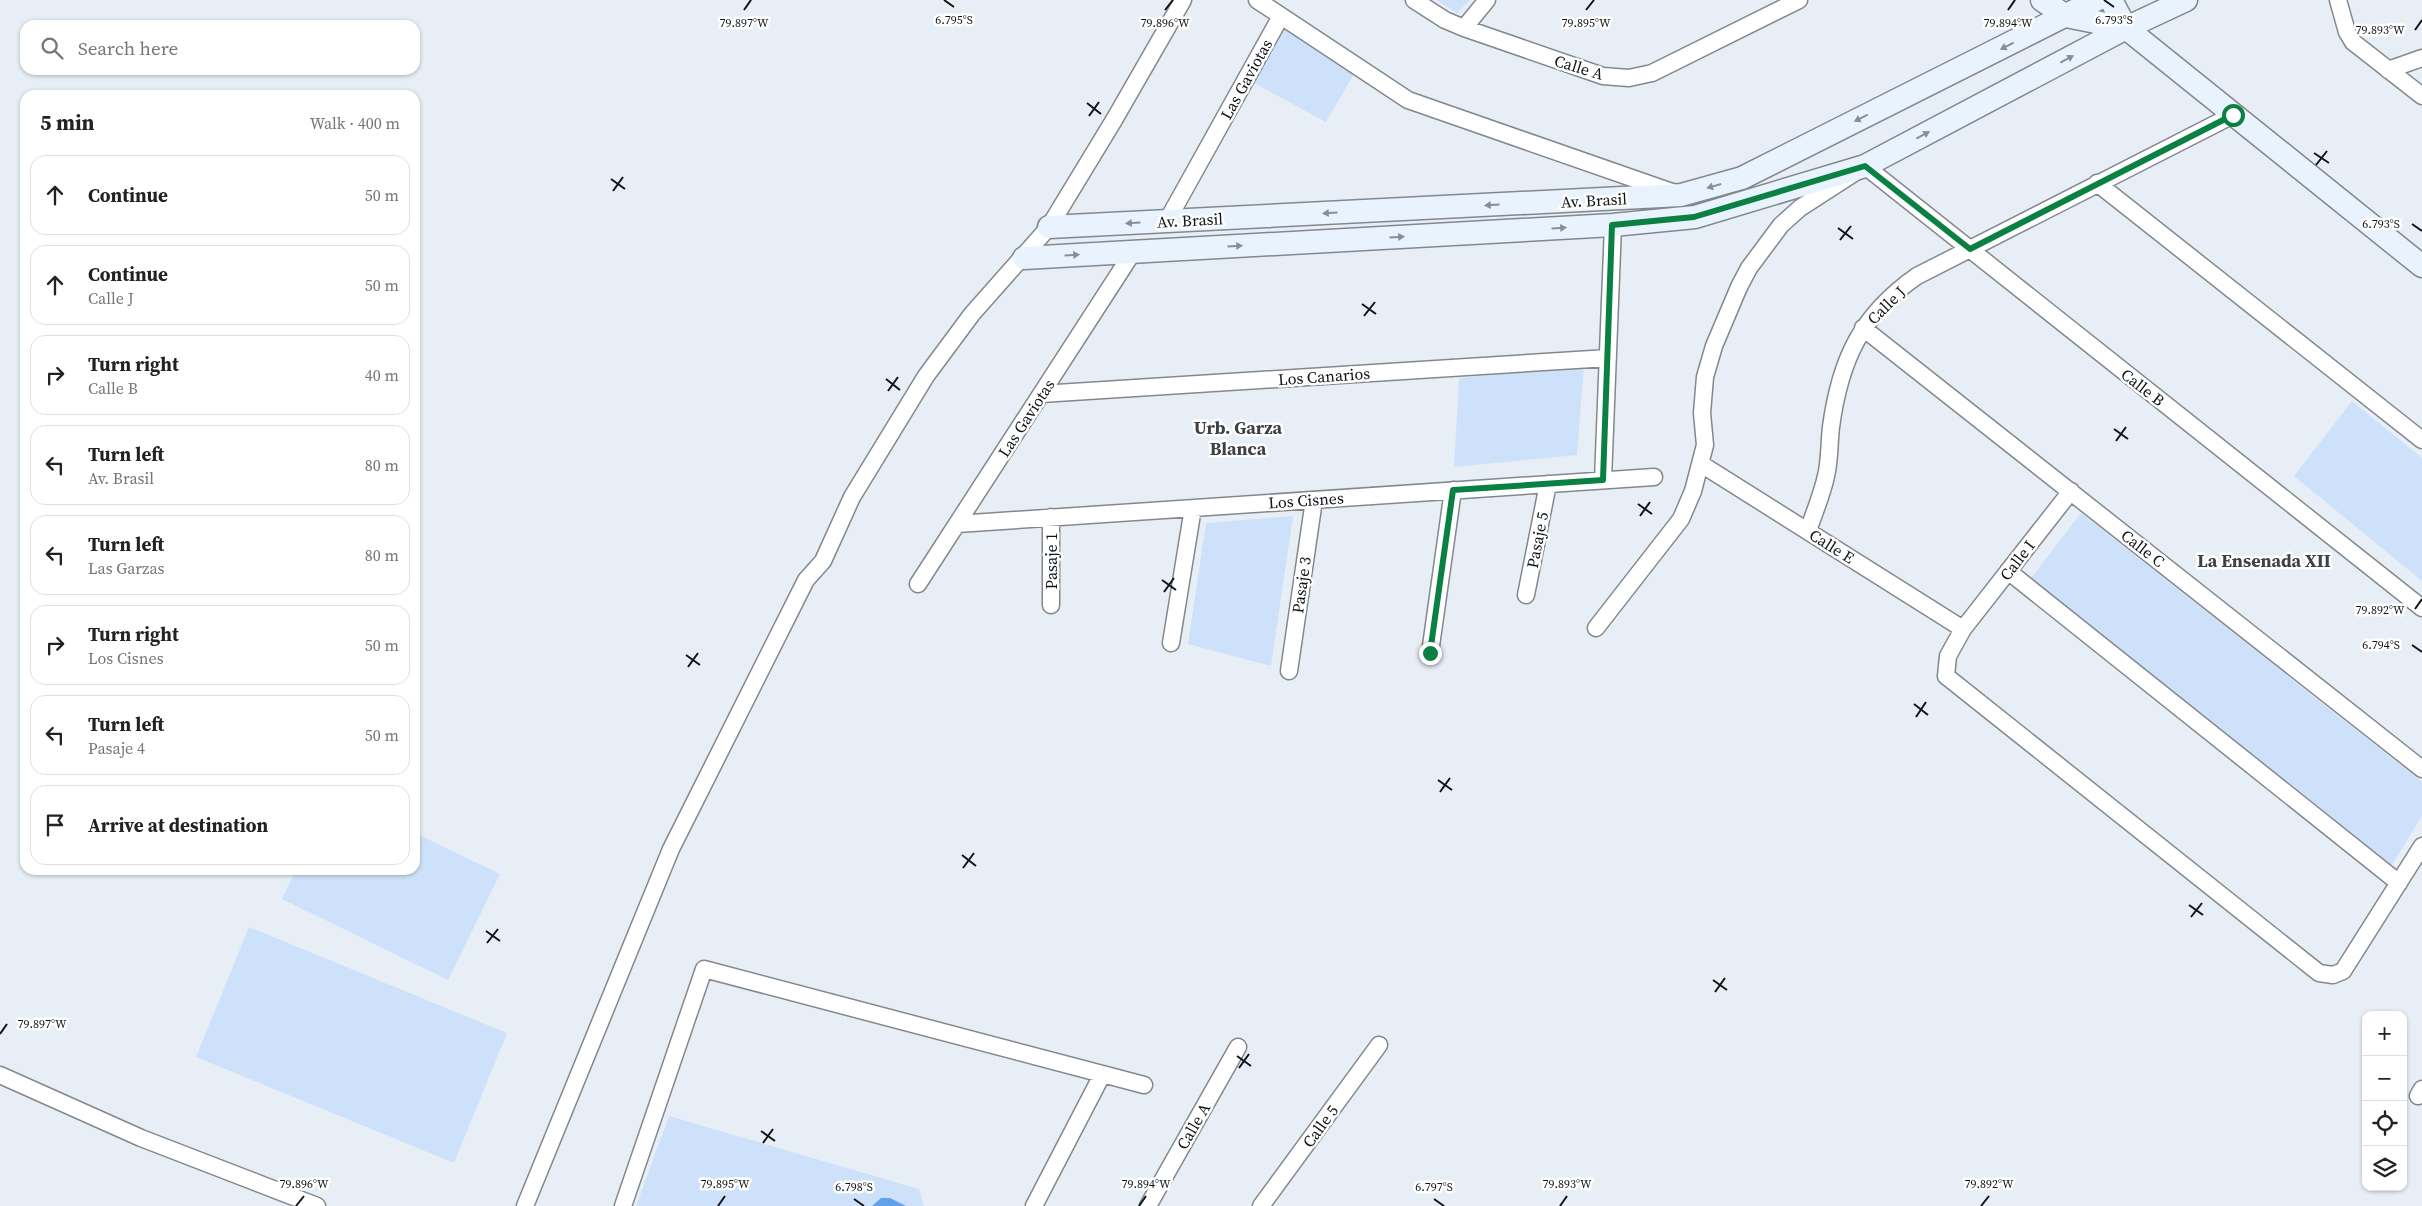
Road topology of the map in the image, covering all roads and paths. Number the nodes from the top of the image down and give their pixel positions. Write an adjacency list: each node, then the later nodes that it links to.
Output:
1 (1183, 0): 24 (street)
2 (1257, 0): 11 (street)
3 (1414, 0): 13 (street, Calle A)
4 (1487, 0): 13 (street)
5 (1799, 0): 13 (street, Calle A)
6 (2042, 0): 12 (street)
7 (2096, 0): 12 (street, Av. Brasil)
8 (2111, 0): 14 (street)
9 (2186, 0): 14 (street, Av. Brasil)
10 (2338, 0): 16 (street)
11 (1280, 16): 21 (street); 22 (street, Las Gaviotas)
12 (2066, 16): 14 (street); 21 (street, Av. Brasil, one-way to 21)
13 (1464, 28)
14 (2126, 28): 18 (street); 19 (street, Av. Brasil, one-way to 14)
15 (2422, 58): 16 (street)
16 (2388, 70): 17 (street)
17 (2422, 96)
18 (2233, 115): 20 (street, Calle J); 28 (street)
19 (1865, 166): 23 (street, Av. Brasil); 25 (street, Calle B); 33 (street)
20 (2097, 183): 25 (street, Calle J); 32 (street)
21 (1681, 195): 22 (street, Av. Brasil, one-way to 22)
22 (1167, 221): 24 (street, Av. Brasil, one-way to 24)
23 (1612, 225): 26 (street, Av. Brasil, one-way to 23); 30 (street)
24 (1048, 227): 27 (street)
25 (1970, 249): 29 (street, Calle J); 48 (street, Calle B)
26 (1133, 252): 27 (street, Av. Brasil, one-way to 26); 31 (street, Las Gaviotas)
27 (1024, 258): 63 (street)
28 (2422, 266)
29 (1863, 328): 38 (street, Calle C); 43 (street, Calle J)
30 (1608, 358): 31 (street, Los Canarios); 35 (street)
31 (1041, 394): 42 (street, Las Gaviotas)
32 (2422, 440)
33 (1701, 464): 43 (street, Calle E); 49 (street)
34 (1654, 477): 35 (street, Los Cisnes)
35 (1603, 480): 36 (street, Los Cisnes)
36 (1548, 484): 37 (street, Los Cisnes); 46 (street, Pasaje 5)
37 (1453, 490): 39 (street, Los Cisnes); 52 (street)
38 (2071, 491): 44 (street, Calle I); 54 (street, Calle C)
39 (1314, 500): 40 (street, Los Cisnes); 53 (street, Pasaje 3)
40 (1194, 508): 41 (street, Los Cisnes); 51 (street)
41 (1052, 517): 42 (street, Los Cisnes); 47 (street, Pasaje 1)
42 (957, 524): 45 (street, Las Gaviotas)
43 (1808, 531): 50 (street, Calle E)
44 (2008, 571): 50 (street, Calle I); 56 (street)
45 (918, 584)
46 (1526, 595)
47 (1051, 605)
48 (2422, 608)
49 (1596, 628)
50 (1963, 629): 56 (street, Calle I)
51 (1171, 643)
52 (1430, 653)
53 (1289, 671)
54 (2422, 769)
55 (2422, 846): 56 (street)
56 (2399, 883)
57 (1378, 1045): 67 (street, Calle 5)
58 (1238, 1047): 66 (street, Calle A)
59 (0, 1075): 62 (street)
60 (1102, 1075): 61 (street); 64 (street); 65 (street)
61 (1144, 1086)
62 (317, 1206)
63 (525, 1206)
64 (623, 1206)
65 (1034, 1206)
66 (1148, 1206)
67 (1261, 1206)

